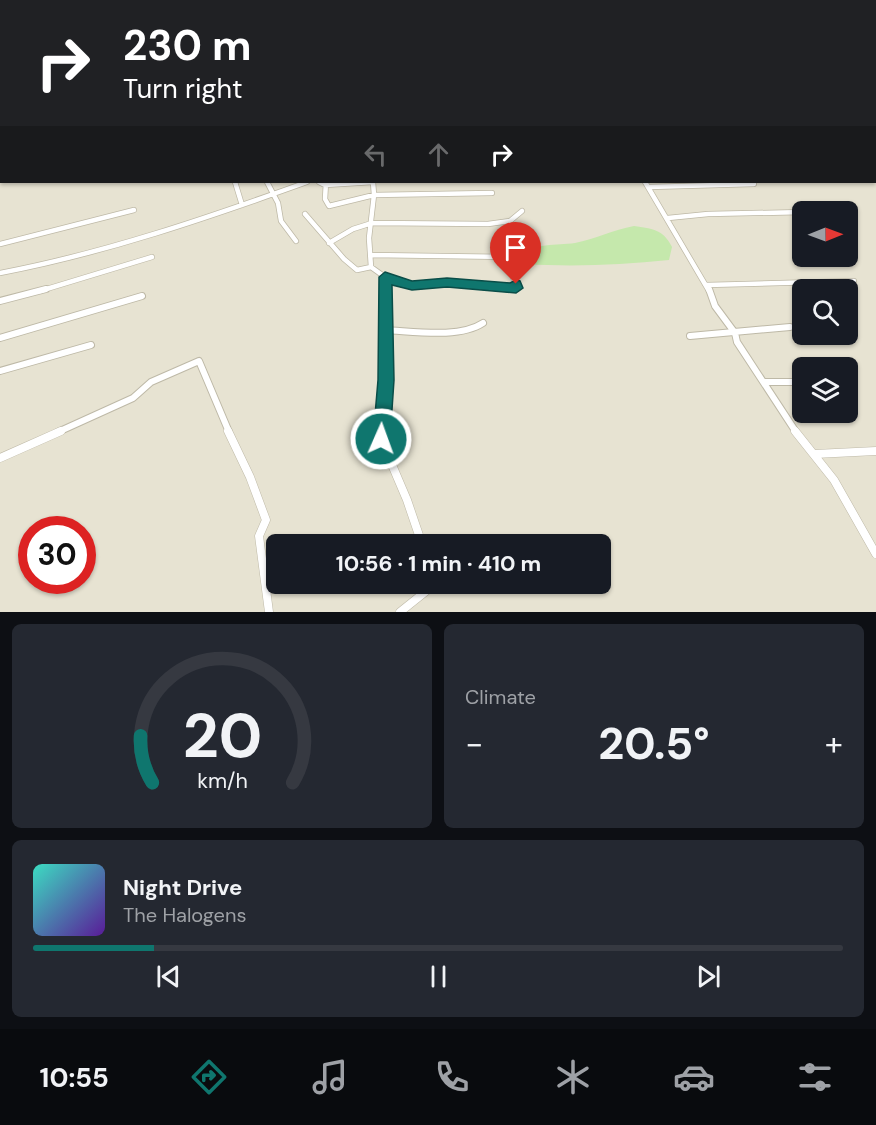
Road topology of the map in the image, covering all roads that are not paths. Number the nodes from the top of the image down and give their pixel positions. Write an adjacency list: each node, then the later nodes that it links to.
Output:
1 (235, 183): 11 (street)
2 (268, 183): 8 (street)
3 (304, 183): 8 (street)
4 (325, 183): 10 (street)
5 (373, 183): 10 (street)
6 (647, 184): 7 (street); 16 (street)
7 (754, 184)
8 (273, 192): 11 (street); 18 (street)
9 (492, 193): 10 (street)
10 (374, 195): 17 (street)
11 (242, 205): 26 (street)
12 (134, 210): 20 (street)
13 (522, 211): 17 (street)
14 (792, 212): 16 (street)
15 (305, 214): 19 (street)
16 (668, 218): 29 (street)
17 (372, 223): 19 (street); 21 (street)
18 (296, 241)
19 (329, 243): 24 (street)
20 (0, 244)
21 (371, 255): 23 (street); 24 (street)
22 (152, 257): 31 (street)
23 (510, 258)
24 (371, 267): 27 (street)
25 (511, 269): 27 (street)
26 (0, 273)
27 (385, 277): 34 (street)
28 (792, 283): 29 (street)
29 (707, 285): 35 (street)
30 (142, 296): 37 (street)
31 (0, 301)
32 (483, 323): 34 (street)
33 (790, 327): 35 (street)
34 (384, 330): 45 (street)
35 (735, 333): 36 (street); 40 (street)
36 (690, 336)
37 (0, 338)
38 (91, 345): 39 (street)
39 (0, 371)
40 (764, 382): 41 (street); 43 (street)
41 (792, 382)
42 (876, 451): 43 (street)
43 (815, 454): 46 (street)
44 (0, 458): 48 (street)
45 (419, 534)
46 (876, 554)
47 (422, 594): 49 (street)
48 (269, 612)
49 (400, 612)

